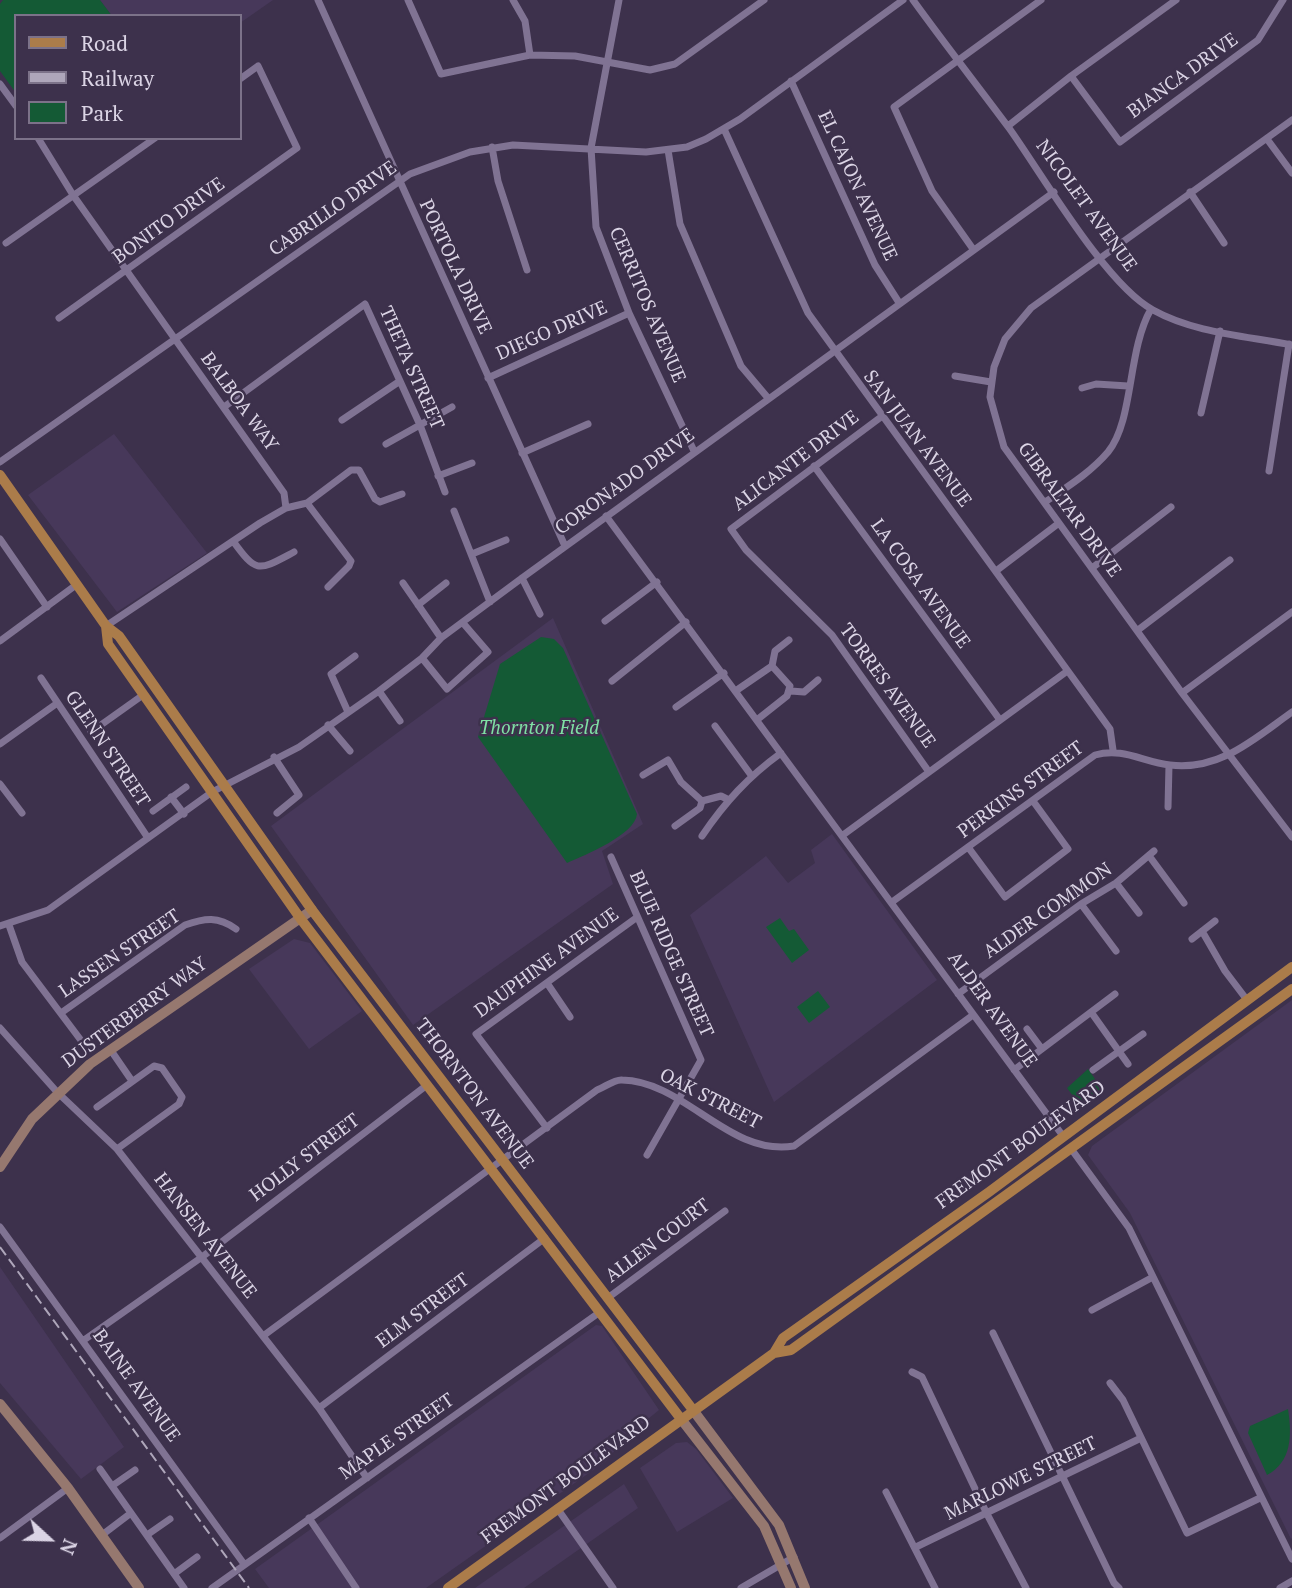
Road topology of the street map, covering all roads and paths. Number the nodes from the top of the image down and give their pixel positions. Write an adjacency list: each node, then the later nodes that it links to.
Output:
1 (318, 0): 29 (street, PORTOLA DRIVE)
2 (408, 0): 11 (street)
3 (513, 0): 11 (street)
4 (619, 0): 13 (street, CERRITOS AVENUE)
5 (764, 0): 13 (street)
6 (903, 0): 16 (street, CABRILLO DRIVE)
7 (913, 0): 12 (street, NICOLET AVENUE)
8 (1041, 0): 12 (street)
9 (1176, 0): 14 (street)
10 (1283, 0): 14 (street, BIANCA DRIVE)
11 (530, 55): 13 (street)
12 (958, 61): 20 (street, NICOLET AVENUE); 35 (street)
13 (607, 63): 26 (street, CERRITOS AVENUE)
14 (1071, 76): 20 (street)
15 (242, 78): 37 (street, BONITO DRIVE)
16 (791, 81): 21 (street, CABRILLO DRIVE); 39 (street, EL CAJON AVENUE)
17 (0, 84): 18 (street)
18 (14, 103)
19 (1292, 120): 22 (street, GIBRALTAR DRIVE)
20 (1008, 126): 30 (street, NICOLET AVENUE)
21 (724, 130): 27 (street, CABRILLO DRIVE); 46 (street, SAN JUAN AVENUE)
22 (1267, 139): 28 (street); 31 (street, GIBRALTAR DRIVE)
23 (39, 140): 32 (street, BALBOA WAY)
24 (152, 140): 32 (street)
25 (492, 147): 26 (street, CABRILLO DRIVE); 29 (street, CABRILLO DRIVE); 38 (street)
26 (592, 148): 27 (street, CABRILLO DRIVE); 41 (street, CERRITOS AVENUE)
27 (668, 150): 53 (street)
28 (1292, 173)
29 (398, 181): 44 (street, CABRILLO DRIVE); 48 (street, PORTOLA DRIVE)
30 (1054, 192): 35 (street, CORONADO DRIVE); 36 (street, NICOLET AVENUE)
31 (1190, 192): 34 (street); 36 (street, GIBRALTAR DRIVE)
32 (74, 195): 33 (street); 37 (street, BALBOA WAY)
33 (6, 243)
34 (1224, 243)
35 (973, 249): 39 (street, CORONADO DRIVE)
36 (1100, 257): 40 (street, NICOLET AVENUE); 50 (street, GIBRALTAR DRIVE)
37 (127, 270): 42 (street, BONITO DRIVE); 44 (street, BALBOA WAY)
38 (527, 271)
39 (898, 301): 46 (street, CORONADO DRIVE)
40 (1151, 309): 43 (street, NICOLET AVENUE); 51 (street)
41 (629, 313): 48 (street, DIEGO DRIVE); 62 (street, CERRITOS AVENUE)
42 (58, 318)
43 (1220, 331): 45 (street, NICOLET AVENUE); 56 (street)
44 (174, 339): 54 (street, BALBOA WAY); 64 (street, CABRILLO DRIVE)
45 (1291, 345): 67 (street)
46 (832, 350): 53 (street, CORONADO DRIVE); 57 (street, SAN JUAN AVENUE)
47 (955, 376): 50 (street)
48 (488, 378): 63 (street, PORTOLA DRIVE)
49 (400, 381): 54 (street, THETA STREET); 58 (street); 60 (street, THETA STREET)
50 (991, 382): 72 (street, GIBRALTAR DRIVE)
51 (1128, 386): 52 (street); 72 (street)
52 (1082, 388)
53 (768, 398): 62 (street, CORONADO DRIVE)
54 (224, 407): 75 (street, BALBOA WAY)
55 (452, 407): 60 (street)
56 (1201, 412)
57 (881, 417): 66 (street, ALICANTE DRIVE); 88 (street, SAN JUAN AVENUE)
58 (342, 419)
59 (587, 424): 63 (street)
60 (420, 425): 61 (street); 69 (street, THETA STREET)
61 (386, 444)
62 (694, 451): 77 (street, CORONADO DRIVE)
63 (522, 453): 83 (street, PORTOLA DRIVE)
64 (0, 462)
65 (472, 463): 69 (street)
66 (814, 466): 79 (street, ALICANTE DRIVE); 126 (street, LA COSA AVENUE)
67 (1269, 471)
68 (0, 475): 93 (main road, THORNTON AVENUE)
69 (438, 475): 70 (street, THETA STREET)
70 (445, 492)
71 (402, 495): 73 (street)
72 (1045, 502): 78 (street, GIBRALTAR DRIVE)
73 (307, 503): 75 (street); 94 (street)
74 (1171, 507): 87 (street)
75 (286, 508): 82 (street)
76 (454, 511): 85 (street)
77 (606, 516): 83 (street, CORONADO DRIVE); 92 (street, ALDER AVENUE)
78 (1059, 523): 87 (street, GIBRALTAR DRIVE); 88 (street)
79 (731, 529): 138 (street, TORRES AVENUE)
80 (0, 539): 97 (street)
81 (506, 540): 85 (street)
82 (233, 541): 84 (street); 103 (street)
83 (565, 546): 89 (street, CORONADO DRIVE)
84 (293, 552)
85 (472, 554): 95 (street)
86 (1230, 561): 104 (street)
87 (1091, 568): 104 (street, GIBRALTAR DRIVE)
88 (996, 572): 111 (street, SAN JUAN AVENUE)
89 (522, 578): 95 (street, CORONADO DRIVE); 99 (street)
90 (403, 583): 96 (street)
91 (446, 583): 96 (street)
92 (657, 583): 100 (street); 101 (street, ALDER AVENUE)
93 (76, 585): 97 (street); 103 (main road, THORNTON AVENUE)
94 (328, 587)
95 (490, 602): 102 (street, CORONADO DRIVE)
96 (418, 605): 105 (street)
97 (47, 607): 107 (street)
98 (1292, 612): 119 (street)
99 (540, 614)
100 (605, 621)
101 (686, 622): 112 (street, ALDER AVENUE); 115 (street)
102 (463, 623): 105 (street, CORONADO DRIVE); 109 (street)
103 (106, 626): 120 (main road, THORNTON AVENUE); 142 (main road, THORNTON AVENUE)
104 (1138, 630): 119 (street, GIBRALTAR DRIVE)
105 (441, 638): 109 (street, CORONADO DRIVE)
106 (789, 640): 110 (street)
107 (0, 641)
108 (355, 656): 123 (street)
109 (422, 658): 116 (street, CORONADO DRIVE)
110 (772, 666): 117 (street); 118 (street)
111 (1066, 672): 126 (street); 132 (street, SAN JUAN AVENUE)
112 (724, 673): 117 (street, ALDER AVENUE); 122 (street)
113 (41, 678): 121 (street, GLENN STREET)
114 (818, 680): 118 (street)
115 (612, 681)
116 (379, 691): 123 (street, CORONADO DRIVE); 127 (street)
117 (737, 691): 125 (street, ALDER AVENUE)
118 (791, 691): 125 (street)
119 (1182, 693): 135 (street, GIBRALTAR DRIVE)
120 (143, 695): 130 (street); 144 (main road, THORNTON AVENUE)
121 (56, 704): 131 (street); 158 (street, GLENN STREET)
122 (676, 707)
123 (348, 712): 128 (street, CORONADO DRIVE)
124 (1292, 712): 135 (street, PERKINS STREET)
125 (758, 719): 134 (street, ALDER AVENUE)
126 (1000, 720): 138 (street)
127 (400, 721)
128 (328, 724): 133 (street); 136 (street, CORONADO DRIVE)
129 (715, 726): 140 (street)
130 (91, 732)
131 (0, 744)
132 (1113, 750): 137 (street, PERKINS STREET); 148 (street, PERKINS STREET)
133 (350, 751)
134 (781, 753): 140 (street); 155 (street, ALDER AVENUE)
135 (1231, 756): 137 (street, PERKINS STREET); 157 (street, GIBRALTAR DRIVE)
136 (274, 757): 142 (street, CORONADO DRIVE); 152 (street)
137 (1169, 765): 149 (street)
138 (929, 772): 155 (street)
139 (643, 775): 147 (street)
140 (751, 775): 146 (street)
141 (0, 784): 151 (street)
142 (224, 785): 144 (street, CORONADO DRIVE); 165 (main road, THORNTON AVENUE)
143 (186, 787): 145 (street)
144 (212, 792): 153 (street, CORONADO DRIVE); 167 (main road, THORNTON AVENUE)
145 (171, 797): 150 (street); 153 (street)
146 (727, 799): 147 (street); 156 (street)
147 (702, 801): 154 (street)
148 (1033, 801): 159 (street, PERKINS STREET); 159 (street)
149 (1168, 807)
150 (153, 811)
151 (22, 813)
152 (277, 813)
153 (184, 814): 158 (street, CORONADO DRIVE)
154 (675, 826)
155 (843, 835): 162 (street, ALDER AVENUE)
156 (702, 836)
157 (1292, 837)
158 (148, 838): 170 (street, CORONADO DRIVE)
159 (968, 847): 162 (street, PERKINS STREET)
160 (611, 857): 168 (street, BLUE RIDGE STREET)
161 (1116, 883): 163 (street, ALDER COMMON); 164 (street, ALDER COMMON); 166 (street)
162 (892, 902): 179 (street, ALDER AVENUE)
163 (1184, 903)
164 (1081, 904): 175 (street); 179 (street, ALDER COMMON)
165 (312, 910): 167 (main road, DUSTERBERRY WAY); 206 (main road, THORNTON AVENUE)
166 (1139, 913)
167 (300, 918): 190 (main road, DUSTERBERRY WAY); 197 (main road, THORNTON AVENUE)
168 (636, 918): 177 (street, DAUPHINE AVENUE); 199 (street, BLUE RIDGE STREET)
169 (1215, 921): 173 (street)
170 (9, 925): 171 (street, CORONADO DRIVE); 183 (street)
171 (0, 926)
172 (236, 929): 183 (street, LASSEN STREET)
173 (1202, 931): 174 (street); 181 (street)
174 (1192, 939)
175 (1116, 951)
176 (1292, 967): 181 (main road, FREMONT BOULEVARD)
177 (547, 983): 185 (street); 201 (street, DAUPHINE AVENUE)
178 (1292, 989): 204 (main road, FREMONT BOULEVARD)
179 (958, 994): 184 (street, ALDER AVENUE)
180 (1115, 994): 182 (street)
181 (1247, 1000): 202 (main road, FREMONT BOULEVARD)
182 (1091, 1012): 191 (street); 192 (street)
183 (61, 1013): 189 (street)
184 (973, 1015): 194 (street, ALDER AVENUE); 199 (street, OAK STREET)
185 (570, 1017)
186 (0, 1028): 198 (street, HANSEN AVENUE)
187 (1027, 1029): 191 (street)
188 (1143, 1034): 192 (street)
189 (83, 1043)
190 (110, 1049): 196 (street); 198 (main road, DUSTERBERRY WAY)
191 (1042, 1049): 194 (street)
192 (1119, 1051): 193 (street); 195 (street)
193 (1128, 1064)
194 (1014, 1070): 202 (street, ALDER AVENUE)
195 (1093, 1070)
196 (132, 1081): 200 (street); 203 (street)
197 (427, 1085): 208 (main road, THORNTON AVENUE); 212 (street, HOLLY STREET)
198 (57, 1092): 203 (street, HANSEN AVENUE); 207 (main road, DUSTERBERRY WAY)
199 (678, 1100): 201 (street, OAK STREET); 205 (street)
200 (97, 1107)
201 (547, 1128): 206 (street, OAK STREET)
202 (1063, 1136): 204 (main road, ALDER AVENUE); 220 (main road, FREMONT BOULEVARD)
203 (117, 1149): 212 (street, HANSEN AVENUE)
204 (1072, 1150): 213 (street, ALDER AVENUE); 220 (main road, FREMONT BOULEVARD)
205 (647, 1155)
206 (503, 1160): 208 (street, OAK STREET); 214 (main road, THORNTON AVENUE)
207 (0, 1167)
208 (491, 1167): 211 (main road, THORNTON AVENUE); 218 (street, OAK STREET)
209 (725, 1211): 214 (street, ALLEN COURT)
210 (0, 1227): 219 (street, BAINE AVENUE)
211 (545, 1238): 216 (main road, THORNTON AVENUE); 224 (street, ELM STREET)
212 (202, 1257): 218 (street, HANSEN AVENUE); 219 (street, HOLLY STREET)
213 (1153, 1277): 215 (street); 235 (street, ALDER AVENUE)
214 (609, 1297): 225 (main road, THORNTON AVENUE)
215 (1092, 1310)
216 (600, 1312): 226 (main road, THORNTON AVENUE); 231 (street, MAPLE STREET)
217 (993, 1333): 230 (street)
218 (263, 1336): 224 (street, HANSEN AVENUE)
219 (84, 1340): 248 (street, BAINE AVENUE)
220 (774, 1353): 225 (main road, FREMONT BOULEVARD)
221 (912, 1373): 238 (street)
222 (1110, 1382): 227 (street)
223 (0, 1404): 233 (main road)
224 (319, 1408): 231 (street, HANSEN AVENUE)
225 (693, 1410): 226 (main road, FREMONT BOULEVARD); 246 (main road, THORNTON AVENUE)
226 (681, 1419): 236 (main road, FREMONT BOULEVARD); 249 (main road, THORNTON AVENUE)
227 (1139, 1439): 230 (street, MARLOWE STREET); 235 (street)
228 (100, 1469): 232 (street)
229 (135, 1470): 232 (street)
230 (1062, 1477): 238 (street, MARLOWE STREET); 263 (street)
231 (367, 1478): 239 (street, MAPLE STREET)
232 (113, 1486): 237 (street)
233 (68, 1488): 241 (main road); 243 (street)
234 (886, 1492): 244 (street)
235 (1260, 1498): 247 (street, ALDER AVENUE)
236 (557, 1508): 256 (main road, FREMONT BOULEVARD); 257 (street)
237 (131, 1513): 241 (street); 242 (street)
238 (987, 1514): 244 (street, MARLOWE STREET); 262 (street)
239 (309, 1518): 248 (street, MAPLE STREET); 255 (street)
240 (170, 1519): 242 (street)
241 (102, 1535): 252 (main road)
242 (147, 1535): 250 (street)
243 (0, 1538)
244 (916, 1547): 261 (street)
245 (197, 1557): 250 (street)
246 (794, 1557): 249 (street); 260 (main road, THORNTON AVENUE)
247 (1292, 1559)
248 (244, 1564): 254 (street, MAPLE STREET)
249 (782, 1564): 258 (street); 259 (main road, THORNTON AVENUE)
250 (174, 1574): 253 (street)
251 (1292, 1581): 264 (street)
252 (139, 1588)
253 (184, 1588)
254 (212, 1588)
255 (356, 1588)
256 (448, 1588)
257 (613, 1588)
258 (741, 1588)
259 (792, 1588)
260 (805, 1588)
261 (935, 1588)
262 (1026, 1588)
263 (1119, 1588)
264 (1280, 1588)

